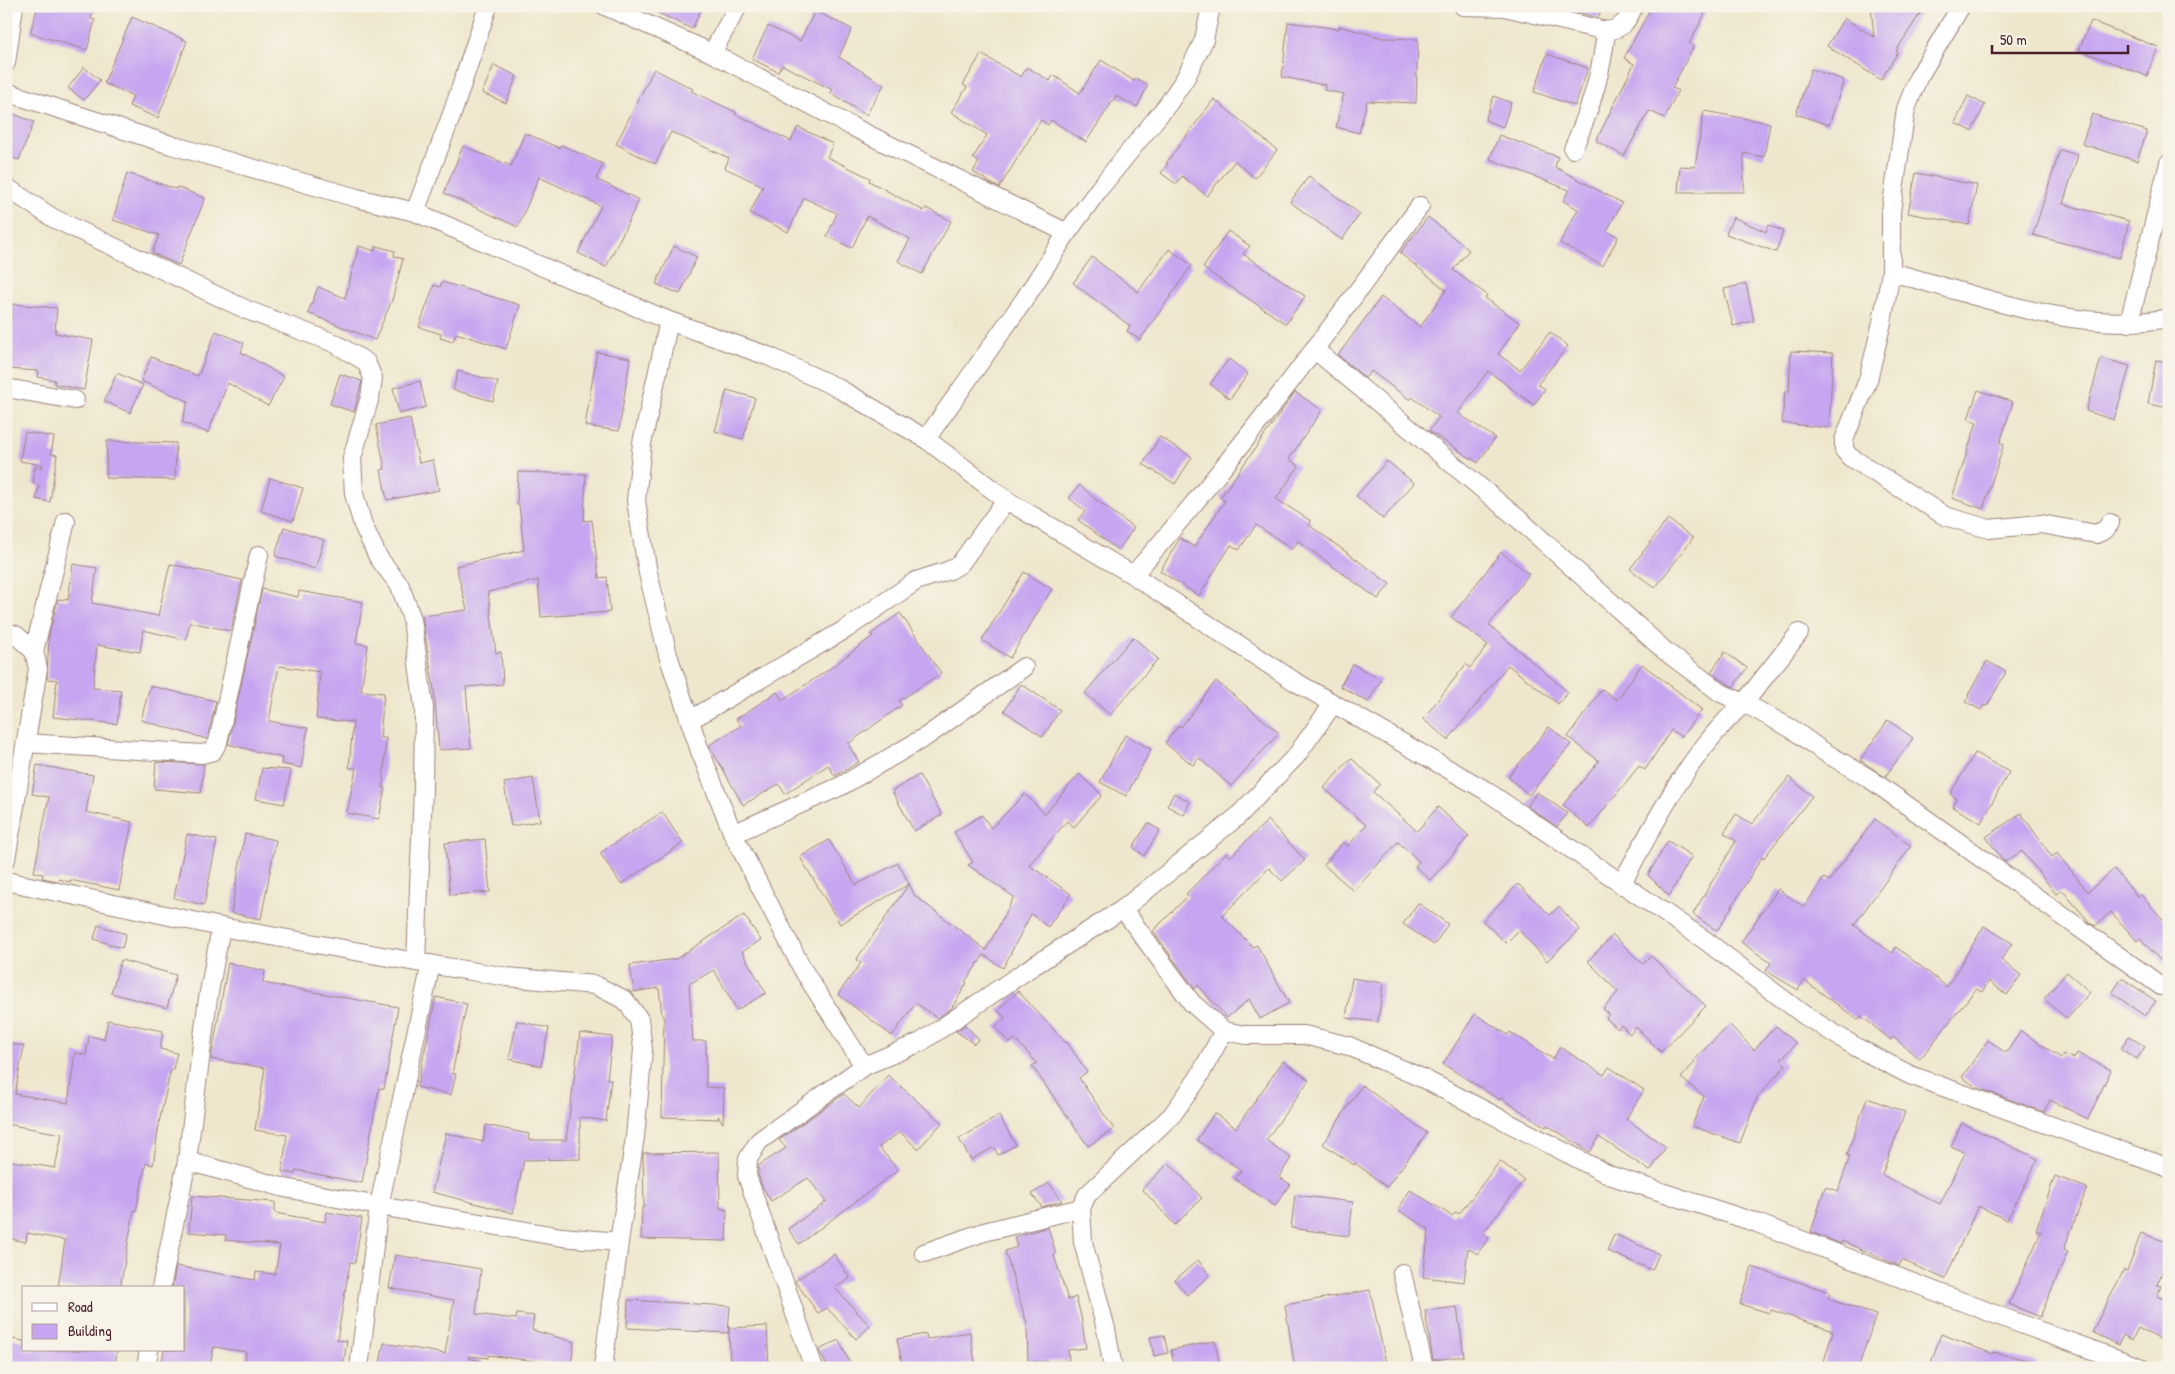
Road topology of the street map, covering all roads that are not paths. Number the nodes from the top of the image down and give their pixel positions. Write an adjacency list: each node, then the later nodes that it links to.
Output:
1 (14, 6): 11 (street)
2 (488, 6): 17 (street)
3 (605, 6): 10 (street)
4 (738, 6): 10 (street)
5 (1211, 6): 18 (street)
6 (1463, 6): 9 (street)
7 (1634, 6): 9 (street)
8 (1961, 6): 19 (street)
9 (1606, 31): 13 (street)
10 (712, 53): 18 (street)
11 (6, 64)
12 (6, 92): 17 (street)
13 (1573, 149)
14 (2169, 163): 22 (street)
15 (6, 187): 46 (street)
16 (1420, 206): 23 (street)
17 (415, 212): 21 (street)
18 (1067, 233): 26 (street)
19 (1891, 272): 22 (street); 29 (street)
20 (2169, 318): 22 (street)
21 (669, 321): 26 (street); 38 (street)
22 (2130, 323)
23 (1314, 349): 31 (street); 36 (street)
24 (6, 388): 25 (street)
25 (75, 400)
26 (926, 439): 27 (street)
27 (1006, 500): 31 (street); 38 (street)
28 (66, 521): 34 (street)
29 (2110, 523)
30 (258, 555): 39 (street)
31 (1133, 576): 37 (street)
32 (6, 632): 34 (street)
33 (1799, 633): 36 (street)
34 (34, 651): 39 (street)
35 (1024, 667): 40 (street)
36 (1744, 703): 43 (street); 47 (street)
37 (1333, 704): 43 (street); 44 (street)
38 (690, 720): 40 (street)
39 (26, 743): 41 (street)
40 (733, 834): 49 (street)
41 (6, 859)
42 (6, 881): 45 (street)
43 (1622, 886): 51 (street)
44 (1123, 909): 48 (street); 49 (street)
45 (222, 927): 46 (street); 50 (street)
46 (423, 963): 52 (street); 54 (street)
47 (2161, 986)
48 (1224, 1030): 53 (street); 65 (street)
49 (864, 1066): 62 (street)
50 (187, 1161): 52 (street); 57 (street)
51 (2169, 1168)
52 (379, 1206): 54 (street); 60 (street)
53 (1081, 1208): 55 (street); 63 (street)
54 (619, 1242): 61 (street)
55 (924, 1253)
56 (1402, 1273): 64 (street)
57 (161, 1286)
58 (149, 1352): 59 (street)
59 (146, 1368)
60 (359, 1368)
61 (603, 1368)
62 (814, 1368)
63 (1113, 1368)
64 (1424, 1368)
65 (2142, 1368)

